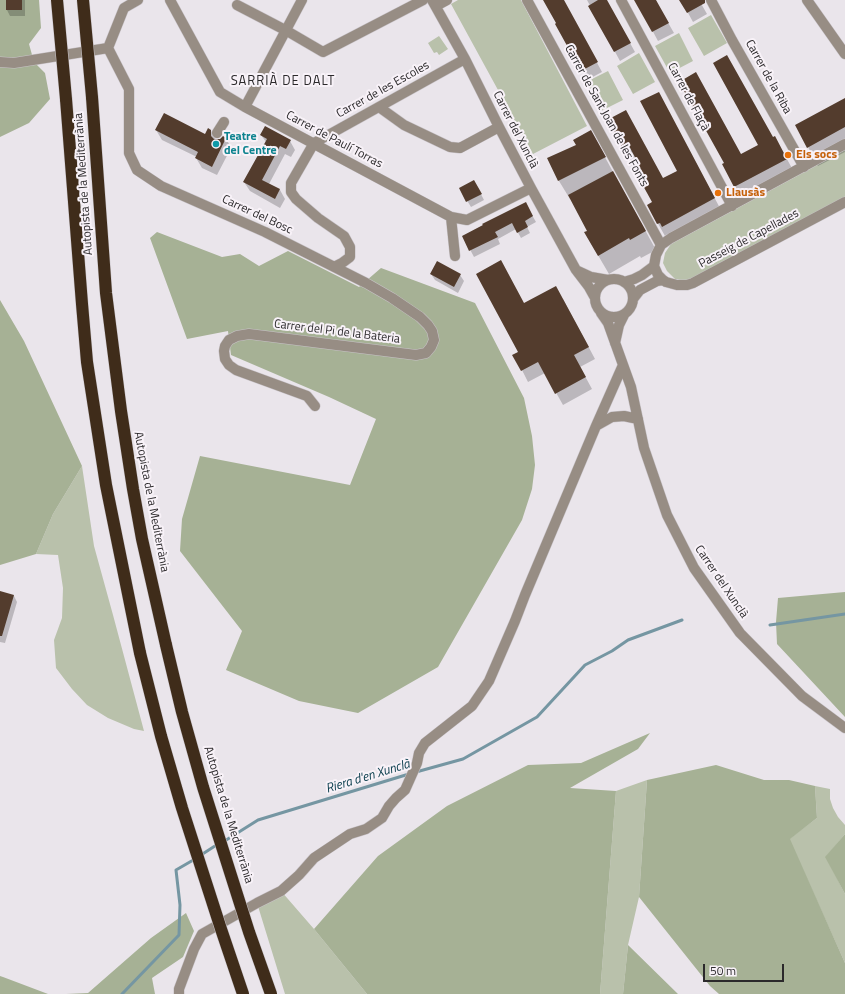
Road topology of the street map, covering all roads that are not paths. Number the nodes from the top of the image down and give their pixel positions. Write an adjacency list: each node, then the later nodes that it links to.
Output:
1 (57, 0): 50 (highway, Autopista de la Mediterrània, bridge)
2 (83, 0): 51 (highway, Autopista de la Mediterrània, bridge)
3 (138, 0): 15 (street)
4 (170, 0): 19 (street, Carrer de Paulí Torras)
5 (302, 0): 14 (street)
6 (423, 0): 14 (street)
7 (447, 0): 12 (street)
8 (527, 0): 31 (street, Carrer de Sant Joan de les Fonts)
9 (621, 0): 29 (street, Carrer de Flaçà)
10 (711, 0): 26 (street, Carrer de la Riba)
11 (807, 0): 16 (street)
12 (434, 3): 17 (street, Carrer del Xunclà)
13 (237, 5): 14 (street)
14 (287, 31): 19 (street)
15 (108, 48): 18 (street); 34 (street, Carrer del Bosc)
16 (845, 54)
17 (465, 59): 20 (street, Carrer de les Escoles); 22 (street, Carrer del Xunclà)
18 (0, 62)
19 (245, 107): 24 (street, Carrer de Paulí Torras)
20 (379, 107): 22 (street); 24 (street, Carrer de les Escoles)
21 (224, 122): 23 (street)
22 (498, 127): 27 (street, Carrer del Xunclà)
23 (218, 133)
24 (314, 143): 30 (street, Carrer de Paulí Torras); 34 (street)
25 (845, 144): 26 (street)
26 (804, 167): 29 (street)
27 (531, 188): 30 (street, Carrer de Paulí Torras); 35 (street, Carrer del Xunclà)
28 (845, 202): 37 (street, Passeig de Capellades)
29 (732, 206): 31 (street)
30 (452, 217): 32 (street)
31 (661, 245): 33 (street)
32 (455, 256)
33 (654, 266): 37 (street); 38 (street)
34 (334, 267): 45 (street, Carrer del Pi de la Bateria)
35 (576, 270): 36 (street); 39 (street, Carrer del Xunclà)
36 (608, 280): 38 (street); 39 (street)
37 (663, 280): 40 (street)
38 (624, 282): 40 (street)
39 (594, 296): 41 (street)
40 (633, 299): 42 (street)
41 (601, 313): 42 (street); 43 (street, Carrer del Xunclà)
42 (624, 315): 43 (street)
43 (615, 343): 44 (street, Carrer del Xunclà)
44 (624, 365): 46 (street, Carrer del Xunclà); 47 (street)
45 (315, 406)
46 (638, 419): 47 (street); 48 (street, Carrer del Xunclà)
47 (596, 426): 49 (street)
48 (845, 728)
49 (179, 994)
50 (243, 994)
51 (271, 994)

